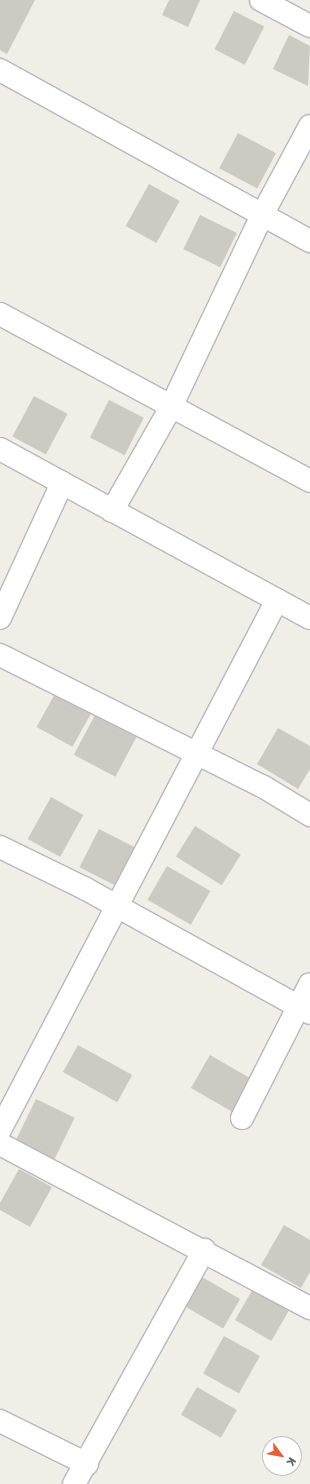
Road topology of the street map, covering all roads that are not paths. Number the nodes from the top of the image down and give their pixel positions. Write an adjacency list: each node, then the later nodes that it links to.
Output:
1 (261, 0): 2 (street)
2 (310, 26)
3 (0, 70): 5 (street)
4 (310, 126): 5 (street)
5 (262, 215): 6 (street); 8 (street)
6 (310, 242)
7 (0, 314): 8 (street)
8 (171, 407): 10 (street); 12 (street)
9 (0, 449): 11 (street)
10 (310, 481)
11 (62, 483): 12 (street); 14 (street)
12 (112, 511): 13 (street)
13 (277, 600): 15 (street); 17 (street)
14 (0, 618)
15 (310, 618)
16 (0, 655): 17 (street)
17 (198, 755): 18 (street); 20 (street)
18 (310, 815)
19 (0, 847): 20 (street)
20 (119, 907): 22 (street); 24 (street)
21 (310, 984): 22 (street)
22 (303, 1010): 23 (street)
23 (242, 1118)
24 (0, 1130)
25 (0, 1144): 26 (street)
26 (204, 1250): 27 (street); 29 (street)
27 (310, 1308)
28 (0, 1421): 29 (street)
29 (87, 1464): 30 (street)
30 (74, 1484)

